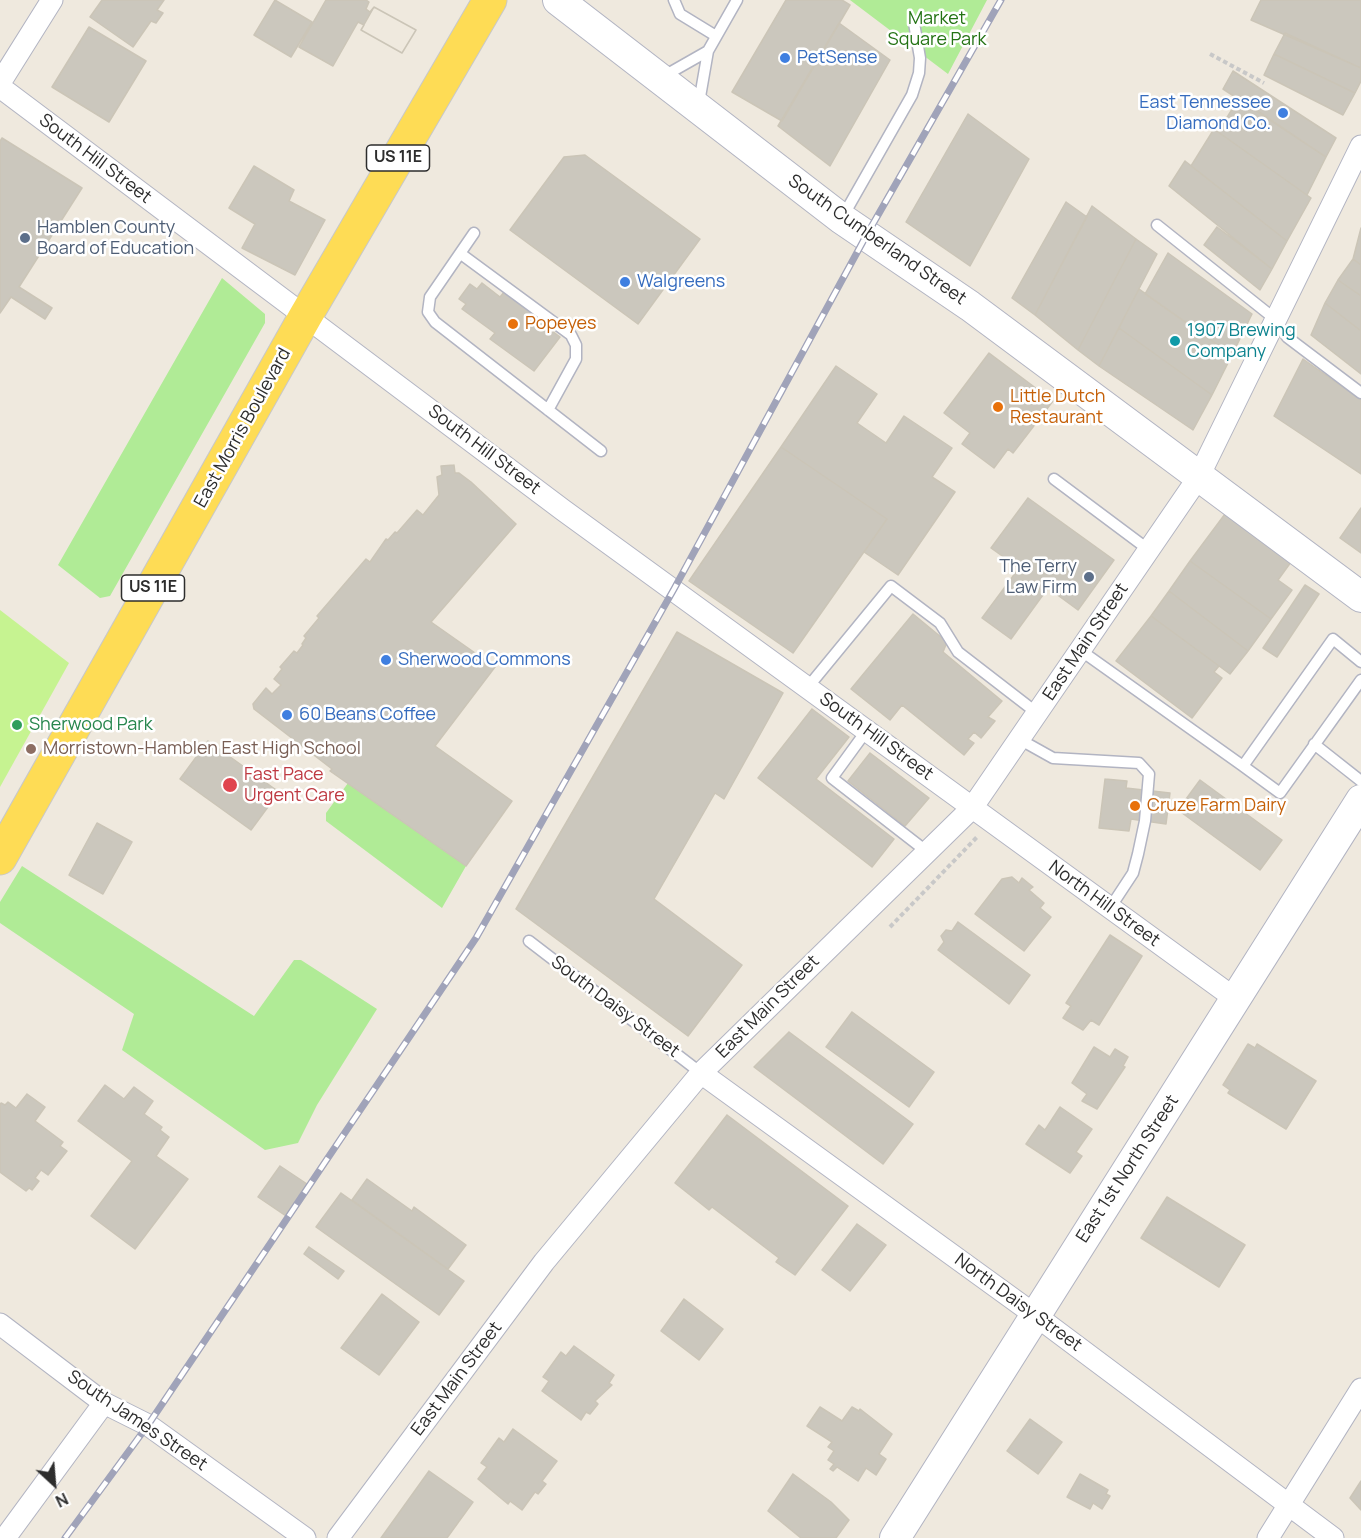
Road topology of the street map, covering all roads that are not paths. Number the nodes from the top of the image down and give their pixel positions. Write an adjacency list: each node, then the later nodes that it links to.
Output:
1 (52, 0): 10 (street)
2 (490, 0): 17 (main road, East Morris Boulevard / US 11E)
3 (558, 0): 9 (main road, South Cumberland Street)
4 (674, 0): 7 (lane)
5 (737, 0): 7 (lane)
6 (914, 23): 13 (lane)
7 (716, 36): 8 (lane)
8 (708, 51): 9 (lane); 11 (lane)
9 (660, 78): 11 (main road, South Cumberland Street)
10 (0, 85): 17 (street, South Hill Street)
11 (706, 113): 13 (main road, South Cumberland Street)
12 (1361, 146): 18 (street, East Main Street)
13 (842, 219): 22 (main road, South Cumberland Street)
14 (1157, 225): 18 (lane)
15 (474, 233): 16 (lane)
16 (461, 254): 20 (lane); 20 (lane)
17 (305, 317): 29 (street, South Hill Street); 39 (main road, East Morris Boulevard / US 11E)
18 (1275, 319): 19 (lane); 22 (street, East Main Street)
19 (1361, 393)
20 (548, 410): 21 (lane)
21 (601, 451)
22 (1198, 478): 24 (street, East Main Street); 25 (main road, South Cumberland Street)
23 (1054, 479): 24 (lane)
24 (1149, 550): 26 (street, East Main Street)
25 (1361, 597)
26 (1080, 650): 30 (street, East Main Street); 34 (lane)
27 (1361, 662): 34 (lane)
28 (1361, 680): 33 (lane)
29 (808, 687): 30 (lane); 31 (street, South Hill Street)
30 (1037, 713): 32 (street, East Main Street)
31 (867, 729): 37 (street, South Hill Street); 38 (lane)
32 (1019, 739): 37 (street, East Main Street); 40 (lane)
33 (1314, 744): 34 (lane); 35 (lane)
34 (1243, 766)
35 (1361, 781)
36 (1361, 800): 42 (main road, East 1st North Street)
37 (972, 808): 38 (street, East Main Street); 40 (street, North Hill Street)
38 (926, 851): 43 (street, East Main Street)
39 (0, 858)
40 (1110, 908): 42 (street, North Hill Street)
41 (529, 941): 43 (lane, South Daisy Street)
42 (1237, 1000): 44 (main road, East 1st North Street)
43 (701, 1073): 44 (street, North Daisy Street); 51 (street, East Main Street)
44 (1035, 1315): 48 (street, North Daisy Street); 52 (main road, East 1st North Street)
45 (0, 1324): 47 (street, South James Street)
46 (1361, 1389): 48 (street)
47 (104, 1403): 49 (street); 50 (street, South James Street)
48 (1289, 1504): 53 (street); 54 (street, North Daisy Street)
49 (5, 1538)
50 (305, 1538)
51 (338, 1538)
52 (895, 1538)
53 (1268, 1538)
54 (1332, 1538)

